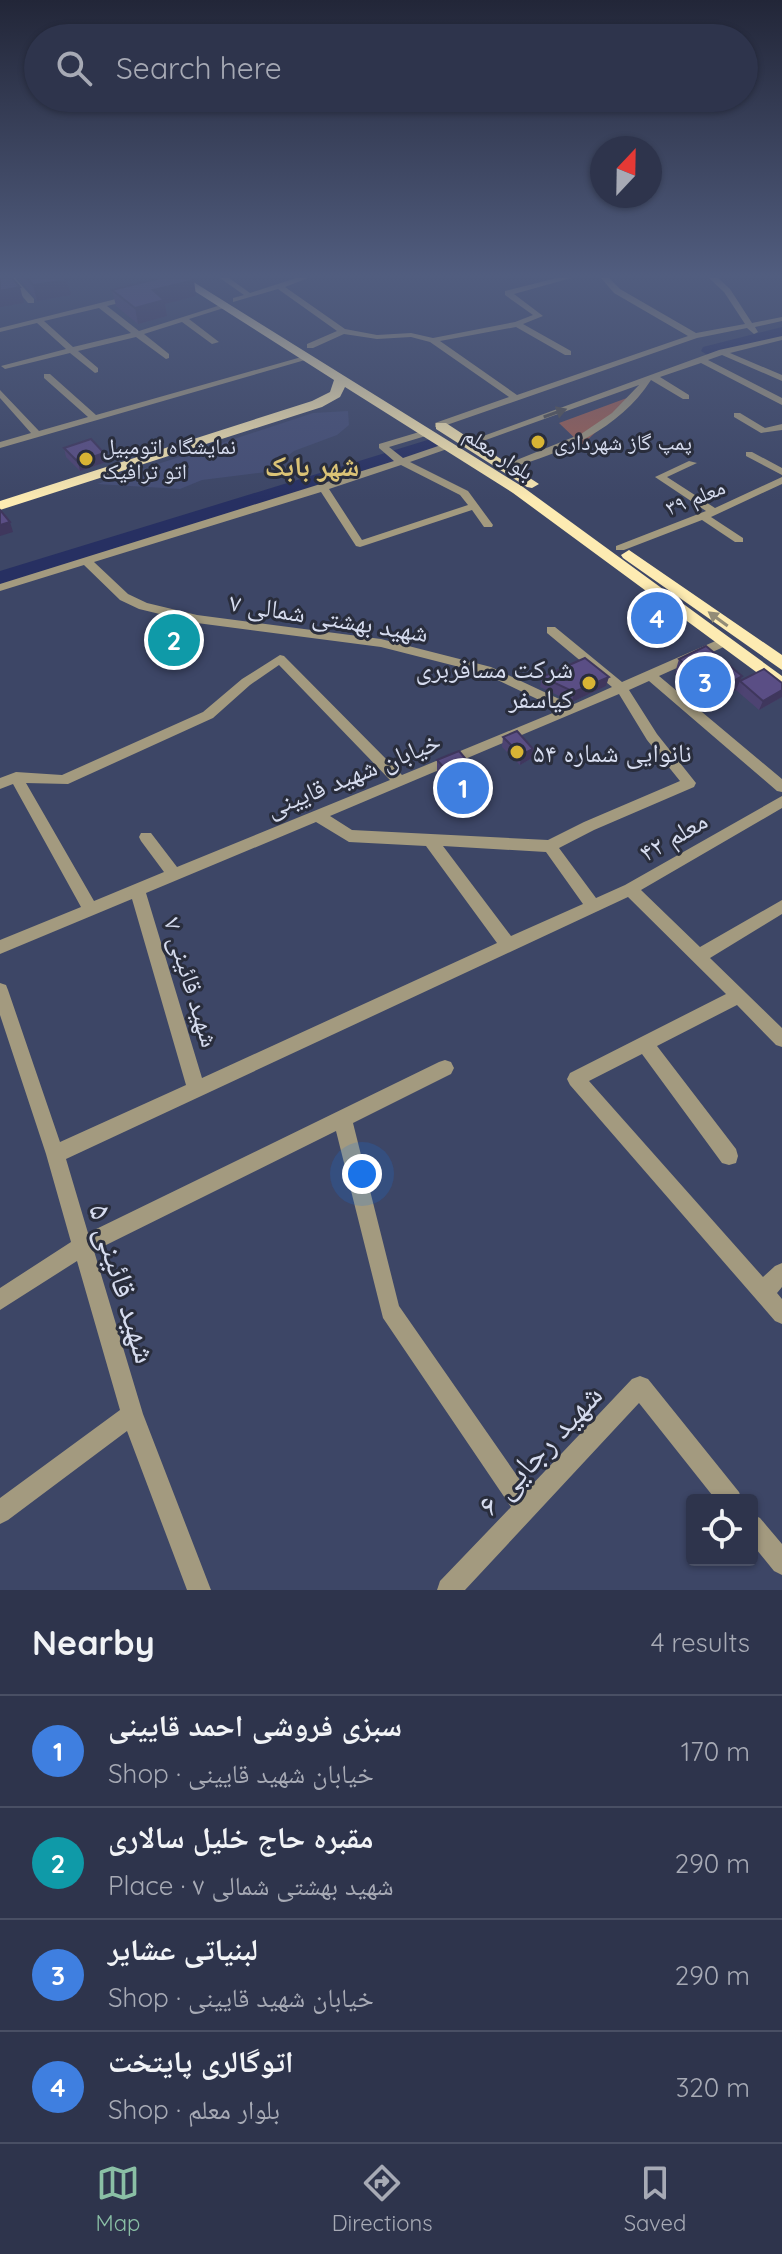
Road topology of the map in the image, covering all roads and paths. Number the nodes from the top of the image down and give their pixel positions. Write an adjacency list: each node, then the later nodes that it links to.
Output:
1 (65, 352): 10 (street)
2 (77, 352): 11 (street)
3 (161, 352): 8 (street)
4 (309, 352): 14 (main road, بلوار معلم); 28 (street); 31 (main road, بلوار معلم)
5 (450, 352): 19 (street)
6 (649, 352): 16 (street)
7 (722, 352): 9 (street); 13 (street)
8 (166, 356)
9 (702, 360): 15 (street); 17 (street)
10 (5, 366)
11 (95, 370)
12 (47, 376): 28 (street)
13 (782, 378): 17 (street)
14 (341, 379): 23 (main road); 24 (main road, بلوار معلم)
15 (651, 379): 20 (street); 21 (street); 40 (street)
16 (561, 383): 19 (street); 21 (street)
17 (758, 387): 22 (street)
18 (0, 393): 33 (street)
19 (514, 397): 25 (street)
20 (686, 397)
21 (584, 400): 32 (street, one-way to 21)
22 (782, 402)
23 (317, 404): 24 (main road); 44 (main road)
24 (390, 411): 31 (main road, بلوار معلم)
25 (478, 411): 27 (street); 31 (street)
26 (737, 415): 30 (street)
27 (488, 417)
28 (94, 418): 33 (street)
29 (498, 423): 32 (street)
30 (782, 427)
31 (432, 429): 34 (main road, بلوار معلم); 36 (main road, بلوار معلم); 38 (street)
32 (508, 430): 34 (street)
33 (37, 435): 35 (street)
34 (469, 443): 40 (main road, بلوار معلم)
35 (0, 445)
36 (447, 446): 38 (street); 49 (main road, بلوار معلم)
37 (749, 454): 41 (street)
38 (401, 461): 43 (street); 45 (street)
39 (692, 463): 46 (street)
40 (507, 466): 49 (main road, بلوار معلم)
41 (782, 472)
42 (782, 481): 46 (street, معلم ۳۹)
43 (323, 488): 45 (street); 50 (street)
44 (0, 506)
45 (474, 506): 47 (street)
46 (709, 514): 48 (street); 49 (street, معلم ۳۹)
47 (488, 525)
48 (739, 540)
49 (607, 543): 53 (main road, بلوار معلم); 54 (main road, بلوار معلم, one-way to 49)
50 (86, 561): 51 (street); 58 (street, شهید بهشتی شمالی ۷)
51 (0, 588)
52 (551, 630): 57 (street)
53 (724, 642): 55 (street, خیابان شهید قایینی); 56 (main road, بلوار معلم)
54 (782, 664)
55 (650, 675): 57 (street, خیابان شهید قایینی); 62 (street)
56 (782, 685)
57 (621, 688): 58 (street, خیابان شهید قایینی); 67 (street)
58 (572, 710): 60 (street, خیابان شهید قایینی)
59 (16, 777): 60 (street); 61 (street); 73 (street)
60 (399, 781): 64 (street, خیابان شهید قایینی)
61 (0, 784)
62 (782, 787)
63 (782, 801): 69 (street, معلم ۴۲)
64 (318, 816): 66 (street); 68 (street, خیابان شهید قایینی)
65 (146, 837): 68 (street)
66 (430, 840): 67 (street); 74 (street)
67 (550, 846): 71 (street)
68 (173, 873): 70 (street, خیابان شهید قایینی)
69 (630, 889): 71 (street); 76 (street, معلم ۴۲)
70 (137, 890): 73 (street, خیابان شهید قایینی); 82 (street, شهید قائینی ۷)
71 (593, 906): 74 (street)
72 (782, 906): 76 (street)
73 (91, 910): 75 (street, خیابان شهید قایینی)
74 (508, 945): 82 (street)
75 (0, 947)
76 (699, 956): 78 (street, معلم ۴۲)
77 (0, 990): 84 (street, شهید قائینی ۵)
78 (739, 996): 79 (street, معلم ۴۲); 80 (street)
79 (782, 1039)
80 (645, 1044): 85 (street); 88 (street)
81 (445, 1068): 83 (street)
82 (196, 1088): 84 (street)
83 (342, 1117): 86 (street); 93 (street)
84 (55, 1154): 86 (street, شهید قائینی ۵)
85 (729, 1156)
86 (81, 1247): 89 (street); 91 (street, شهید قائینی ۵)
87 (782, 1273): 88 (street)
88 (763, 1292): 90 (street)
89 (0, 1300)
90 (782, 1314)
91 (132, 1414): 94 (street); 97 (street, شهید قائینی ۵)
92 (726, 1494): 93 (street, شهید رجایی ۶)
93 (526, 1509): 98 (street, شهید رجایی ۶)
94 (0, 1512)
95 (758, 1533): 96 (street)
96 (782, 1563)
97 (199, 1590)
98 (449, 1590)

